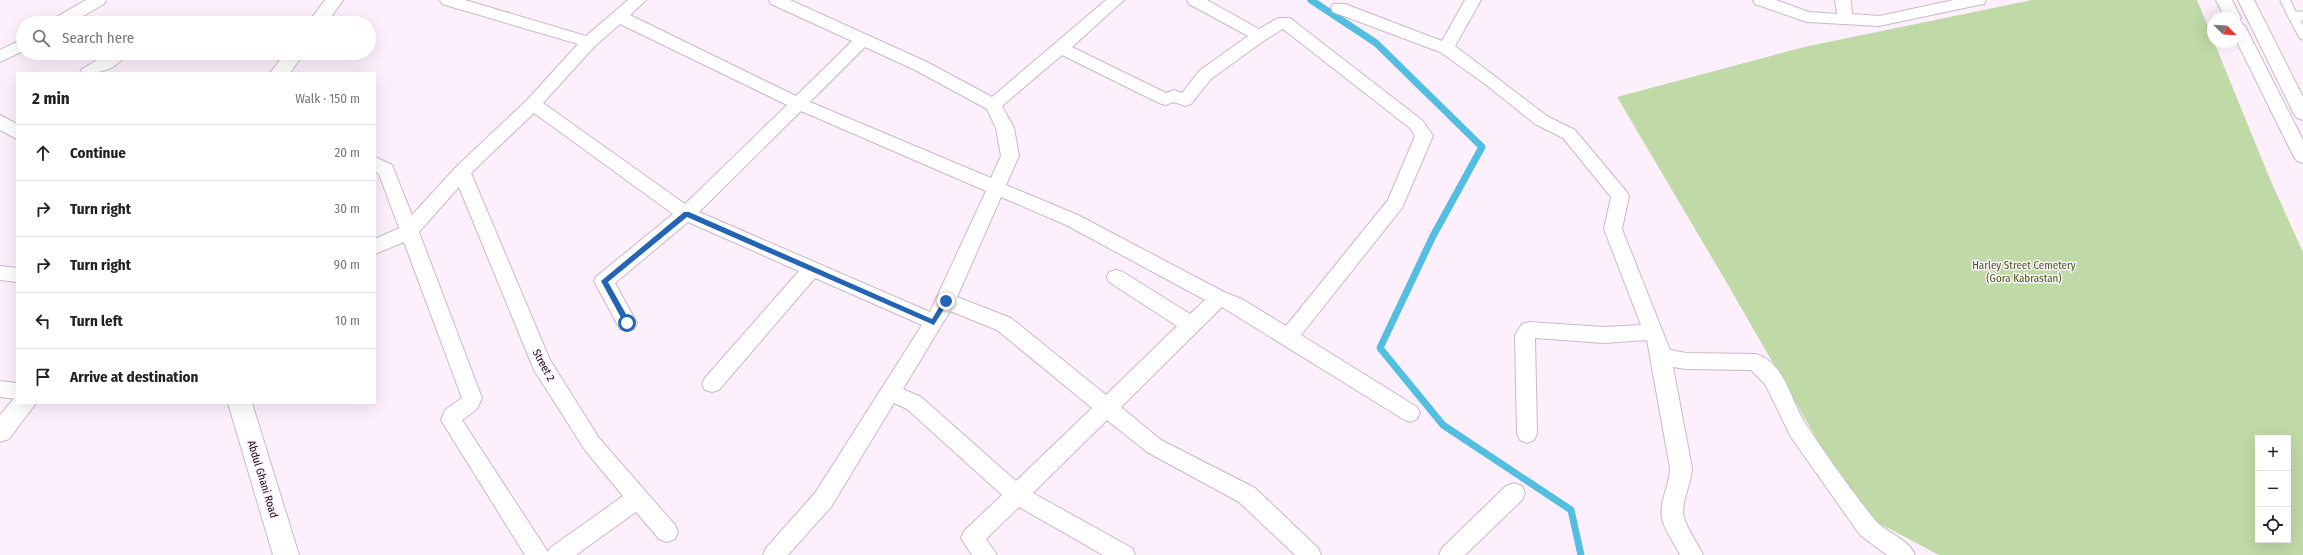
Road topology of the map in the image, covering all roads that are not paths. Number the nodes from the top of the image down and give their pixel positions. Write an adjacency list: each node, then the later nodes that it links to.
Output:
1 (98, 0): 18 (street)
2 (334, 0): 19 (street)
3 (448, 0): 28 (street)
4 (638, 0): 20 (street)
5 (777, 0): 15 (street)
6 (1116, 0): 29 (street)
7 (1195, 0): 25 (street)
8 (1473, 0): 31 (street)
9 (1761, 0): 23 (street)
10 (1843, 0): 23 (street)
11 (1978, 0): 23 (street)
12 (2224, 0): 17 (street)
13 (2246, 0): 40 (street)
14 (2285, 0): 21 (lane)
15 (799, 4): 27 (street)
16 (1339, 8): 31 (street)
17 (2230, 12)
18 (70, 16)
19 (322, 16)
20 (618, 16): 28 (street); 38 (street)
21 (2293, 16): 22 (lane); 24 (lane)
22 (2303, 16)
23 (1845, 19)
24 (2303, 35)
25 (1260, 36): 29 (street); 58 (street)
26 (2243, 38): 41 (street)
27 (863, 40): 38 (street); 39 (street)
28 (589, 42): 37 (street)
29 (1059, 46): 39 (street)
30 (16, 48): 32 (street)
31 (1446, 48): 57 (street)
32 (0, 57)
33 (109, 60): 35 (street)
34 (289, 60): 36 (street)
35 (90, 72)
36 (281, 72)
37 (533, 104): 43 (street); 45 (street)
38 (799, 104): 44 (street); 45 (street)
39 (993, 106): 44 (street)
40 (2303, 114)
41 (2303, 157)
42 (376, 164): 46 (street)
43 (462, 172): 46 (street); 72 (street, Street 2)
44 (996, 187): 52 (street); 53 (street)
45 (686, 214): 48 (street); 55 (street)
46 (408, 232): 47 (street); 75 (street)
47 (376, 247)
48 (812, 269): 54 (street); 60 (street)
49 (0, 273): 50 (street)
50 (16, 275)
51 (1116, 277): 56 (street)
52 (1220, 298): 56 (street); 58 (street)
53 (946, 301): 54 (street); 66 (street)
54 (934, 322): 63 (street)
55 (627, 323)
56 (1191, 325): 66 (street)
57 (1653, 332): 59 (street); 69 (street)
58 (1288, 337): 67 (street)
59 (1661, 357): 82 (street); 83 (street)
60 (712, 384)
61 (0, 388): 62 (street)
62 (16, 391)
63 (890, 392): 71 (street); 77 (street)
64 (23, 404): 68 (street)
65 (240, 404): 74 (street, Abdul Ghani Road)
66 (1107, 408): 71 (street); 80 (street)
67 (1410, 413)
68 (0, 432)
69 (1527, 434)
70 (1514, 493): 81 (street)
71 (1016, 494): 78 (street); 79 (street)
72 (638, 498): 73 (street, Street 2); 76 (street)
73 (667, 532)
74 (286, 555)
75 (538, 555)
76 (558, 555)
77 (774, 555)
78 (986, 555)
79 (1124, 555)
80 (1310, 555)
81 (1450, 555)
82 (1692, 555)
83 (1904, 555)

